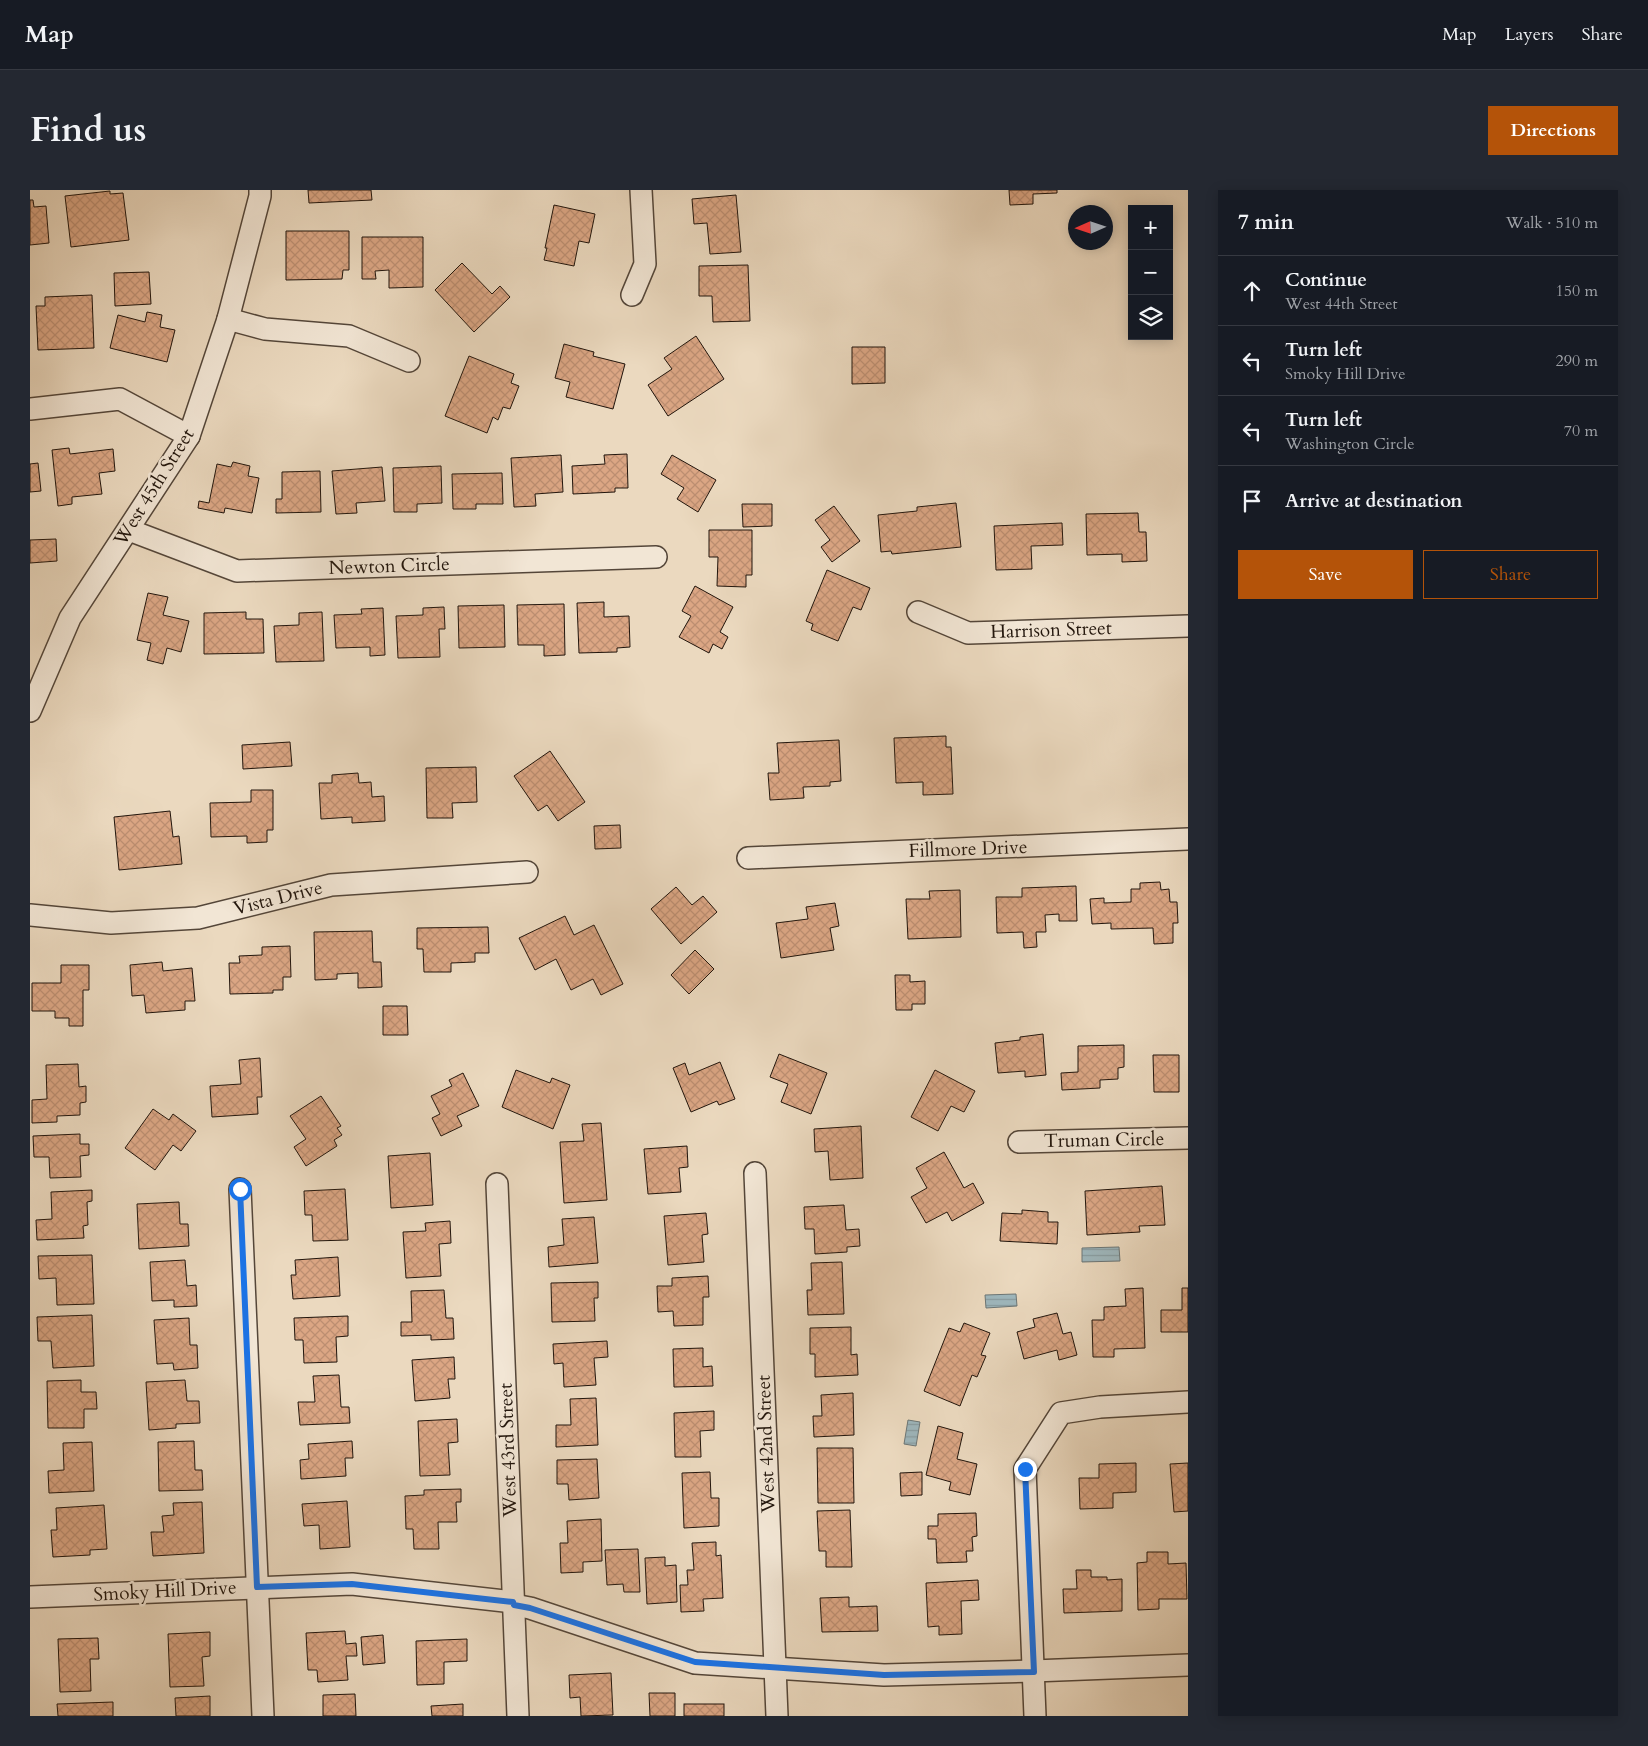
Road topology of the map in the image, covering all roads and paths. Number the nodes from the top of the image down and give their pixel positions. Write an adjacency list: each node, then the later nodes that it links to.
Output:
1 (260, 190): 4 (street, West 45th Street)
2 (640, 190): 3 (street)
3 (632, 295)
4 (228, 319): 5 (street); 7 (street, West 45th Street)
5 (409, 361)
6 (30, 409): 7 (street)
7 (189, 436): 8 (street, West 45th Street)
8 (129, 530): 9 (street, Newton Circle); 12 (street, West 45th Street)
9 (656, 557)
10 (918, 612): 11 (street, Harrison Street)
11 (1188, 626)
12 (36, 684): 13 (street, West 45th Street)
13 (30, 711)
14 (1188, 839): 15 (street, Fillmore Drive)
15 (748, 858)
16 (527, 872): 17 (street, Vista Drive)
17 (30, 915)
18 (1188, 1138): 19 (street, Truman Circle)
19 (1019, 1142)
20 (755, 1173): 28 (street, West 42nd Street)
21 (497, 1184): 26 (street, West 43rd Street)
22 (240, 1189): 24 (street)
23 (1188, 1402): 29 (street)
24 (257, 1587): 25 (street, Smoky Hill Drive); 26 (street, Smoky Hill Drive); 30 (street)
25 (30, 1598)
26 (514, 1605): 28 (street, Smoky Hill Drive); 31 (street, West 43rd Street)
27 (1188, 1665): 29 (street, Smoky Hill Drive)
28 (776, 1669): 29 (street, Smoky Hill Drive); 32 (street, West 42nd Street)
29 (1034, 1672): 33 (street)
30 (263, 1716)
31 (518, 1716)
32 (777, 1716)
33 (1035, 1716)

